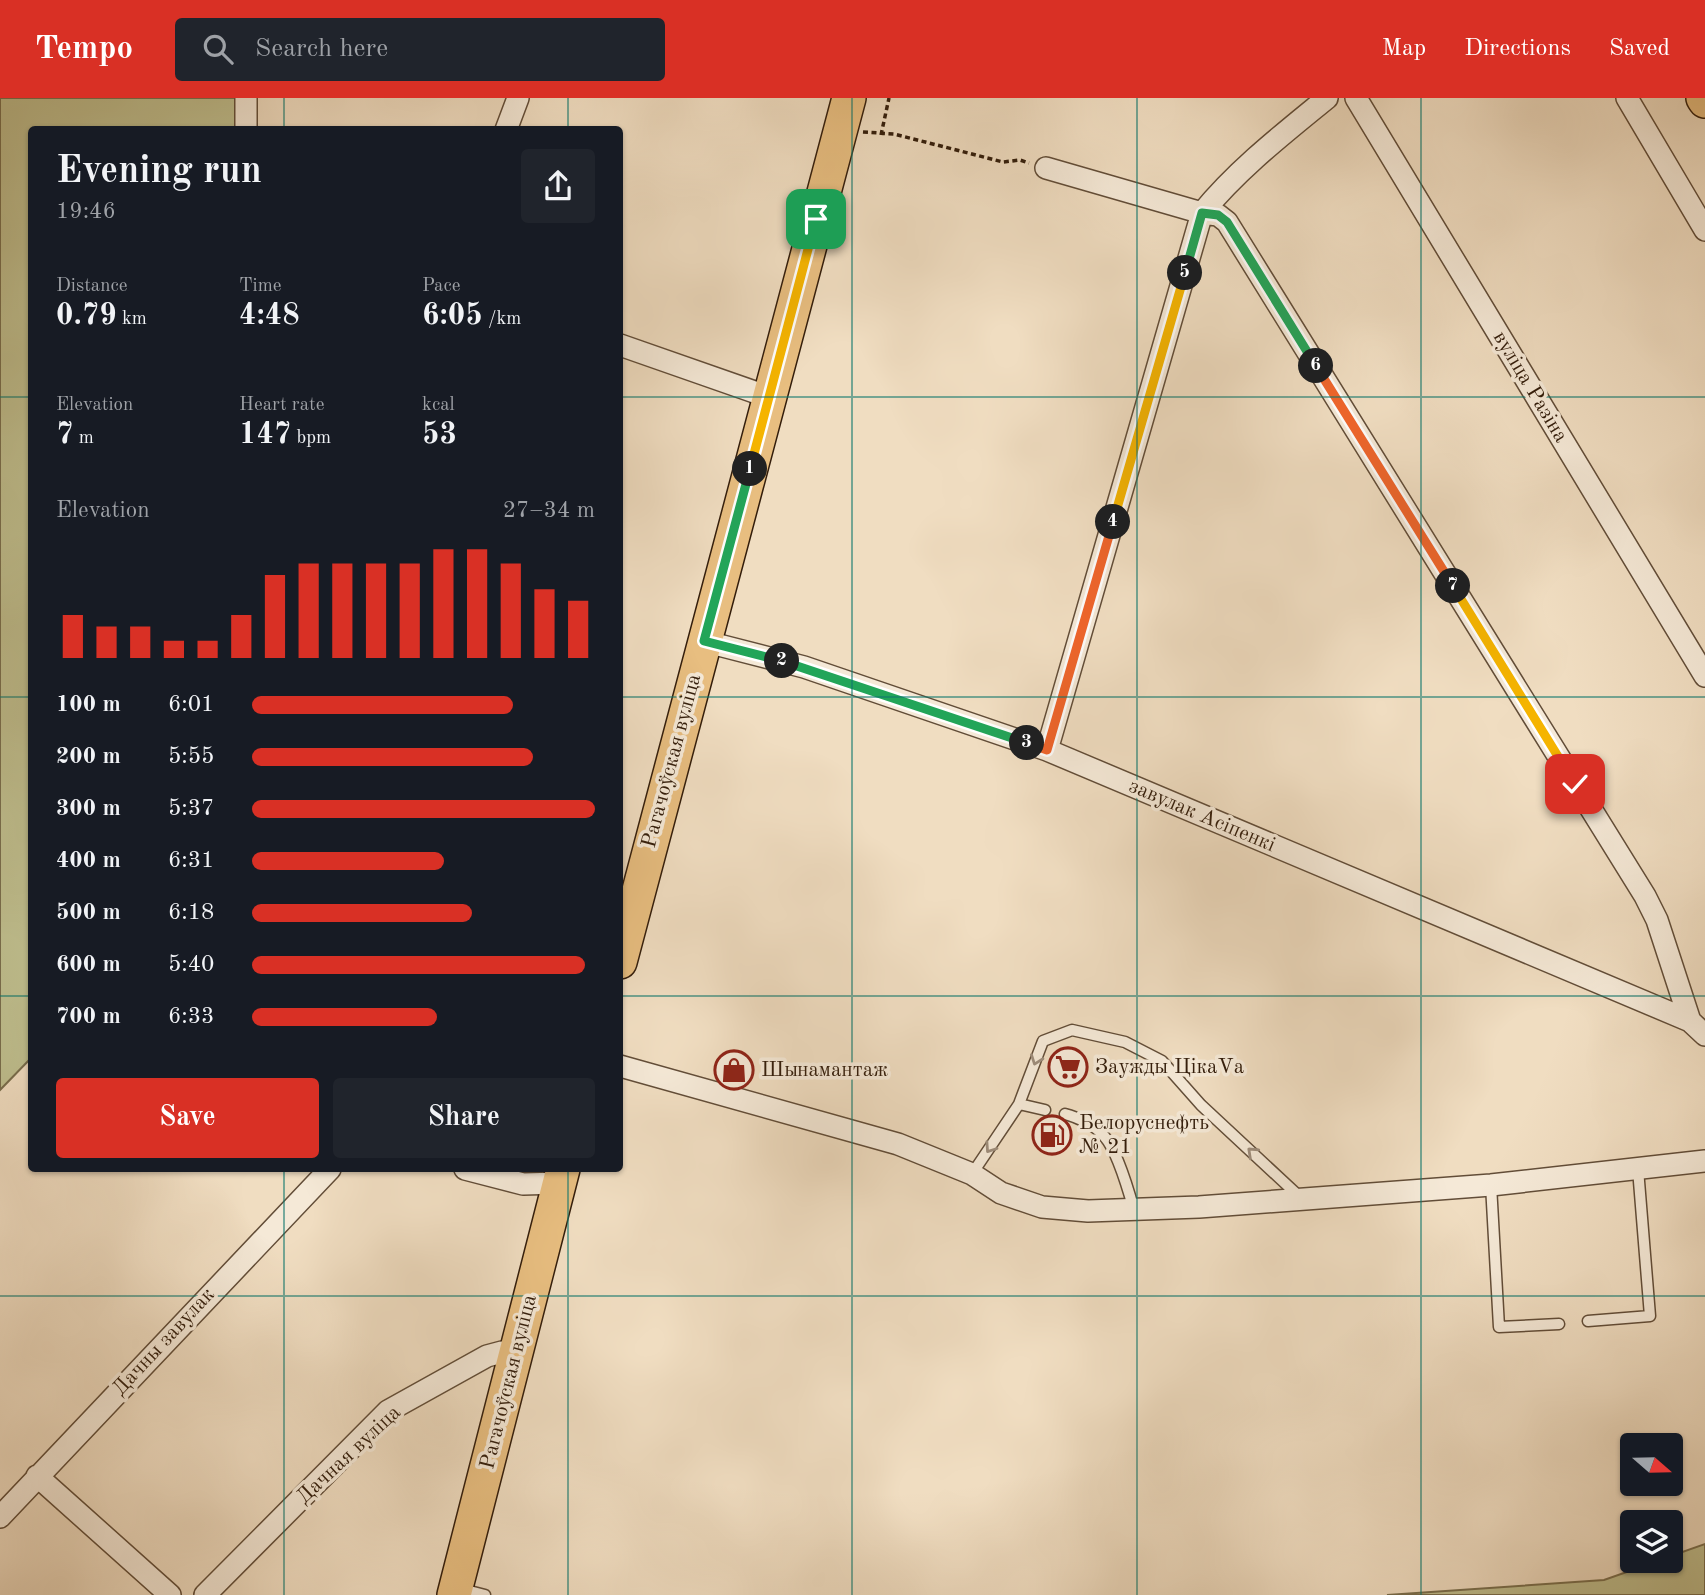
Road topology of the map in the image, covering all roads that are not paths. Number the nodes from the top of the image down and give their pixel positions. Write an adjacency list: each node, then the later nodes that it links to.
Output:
1 (246, 98): 7 (street)
2 (518, 98): 8 (street)
3 (1327, 98): 10 (street)
4 (1356, 98): 15 (street, вуліца Разіна)
5 (1627, 98): 11 (street)
6 (844, 114): 13 (main road, Рагачоўская вуліца)
7 (246, 126)
8 (508, 126)
9 (1046, 168): 10 (street)
10 (1202, 213): 16 (street); 18 (street)
11 (1705, 230)
12 (623, 346): 13 (street)
13 (769, 397): 14 (main road, Рагачоўская вуліца)
14 (704, 641): 16 (street, завулак Асіпенкі); 17 (main road, Рагачоўская вуліца)
15 (1705, 676)
16 (1047, 750): 18 (street, завулак Асіпенкі)
17 (623, 951)
18 (1698, 1028)
19 (623, 1067): 27 (street)
20 (1019, 1104): 21 (lane); 27 (lane, one-way to 27); 30 (lane, one-way to 20)
21 (1045, 1110)
22 (1065, 1114): 31 (lane)
23 (1705, 1161): 24 (street)
24 (1638, 1169): 29 (street); 32 (lane)
25 (327, 1172): 35 (street, Дачны завулак)
26 (477, 1172): 28 (street)
27 (972, 1174): 31 (street)
28 (561, 1176): 34 (main road, Рагачоўская вуліца)
29 (1491, 1185): 30 (street); 33 (lane)
30 (1303, 1199): 31 (street)
31 (1134, 1210)
32 (1588, 1321)
33 (1559, 1324)
34 (517, 1353): 37 (main road, Рагачоўская вуліца); 39 (street, Дачная вуліца)
35 (37, 1476): 36 (street, Дачны завулак); 38 (street)
36 (0, 1517)
37 (465, 1593)
38 (170, 1595)
39 (205, 1595)

